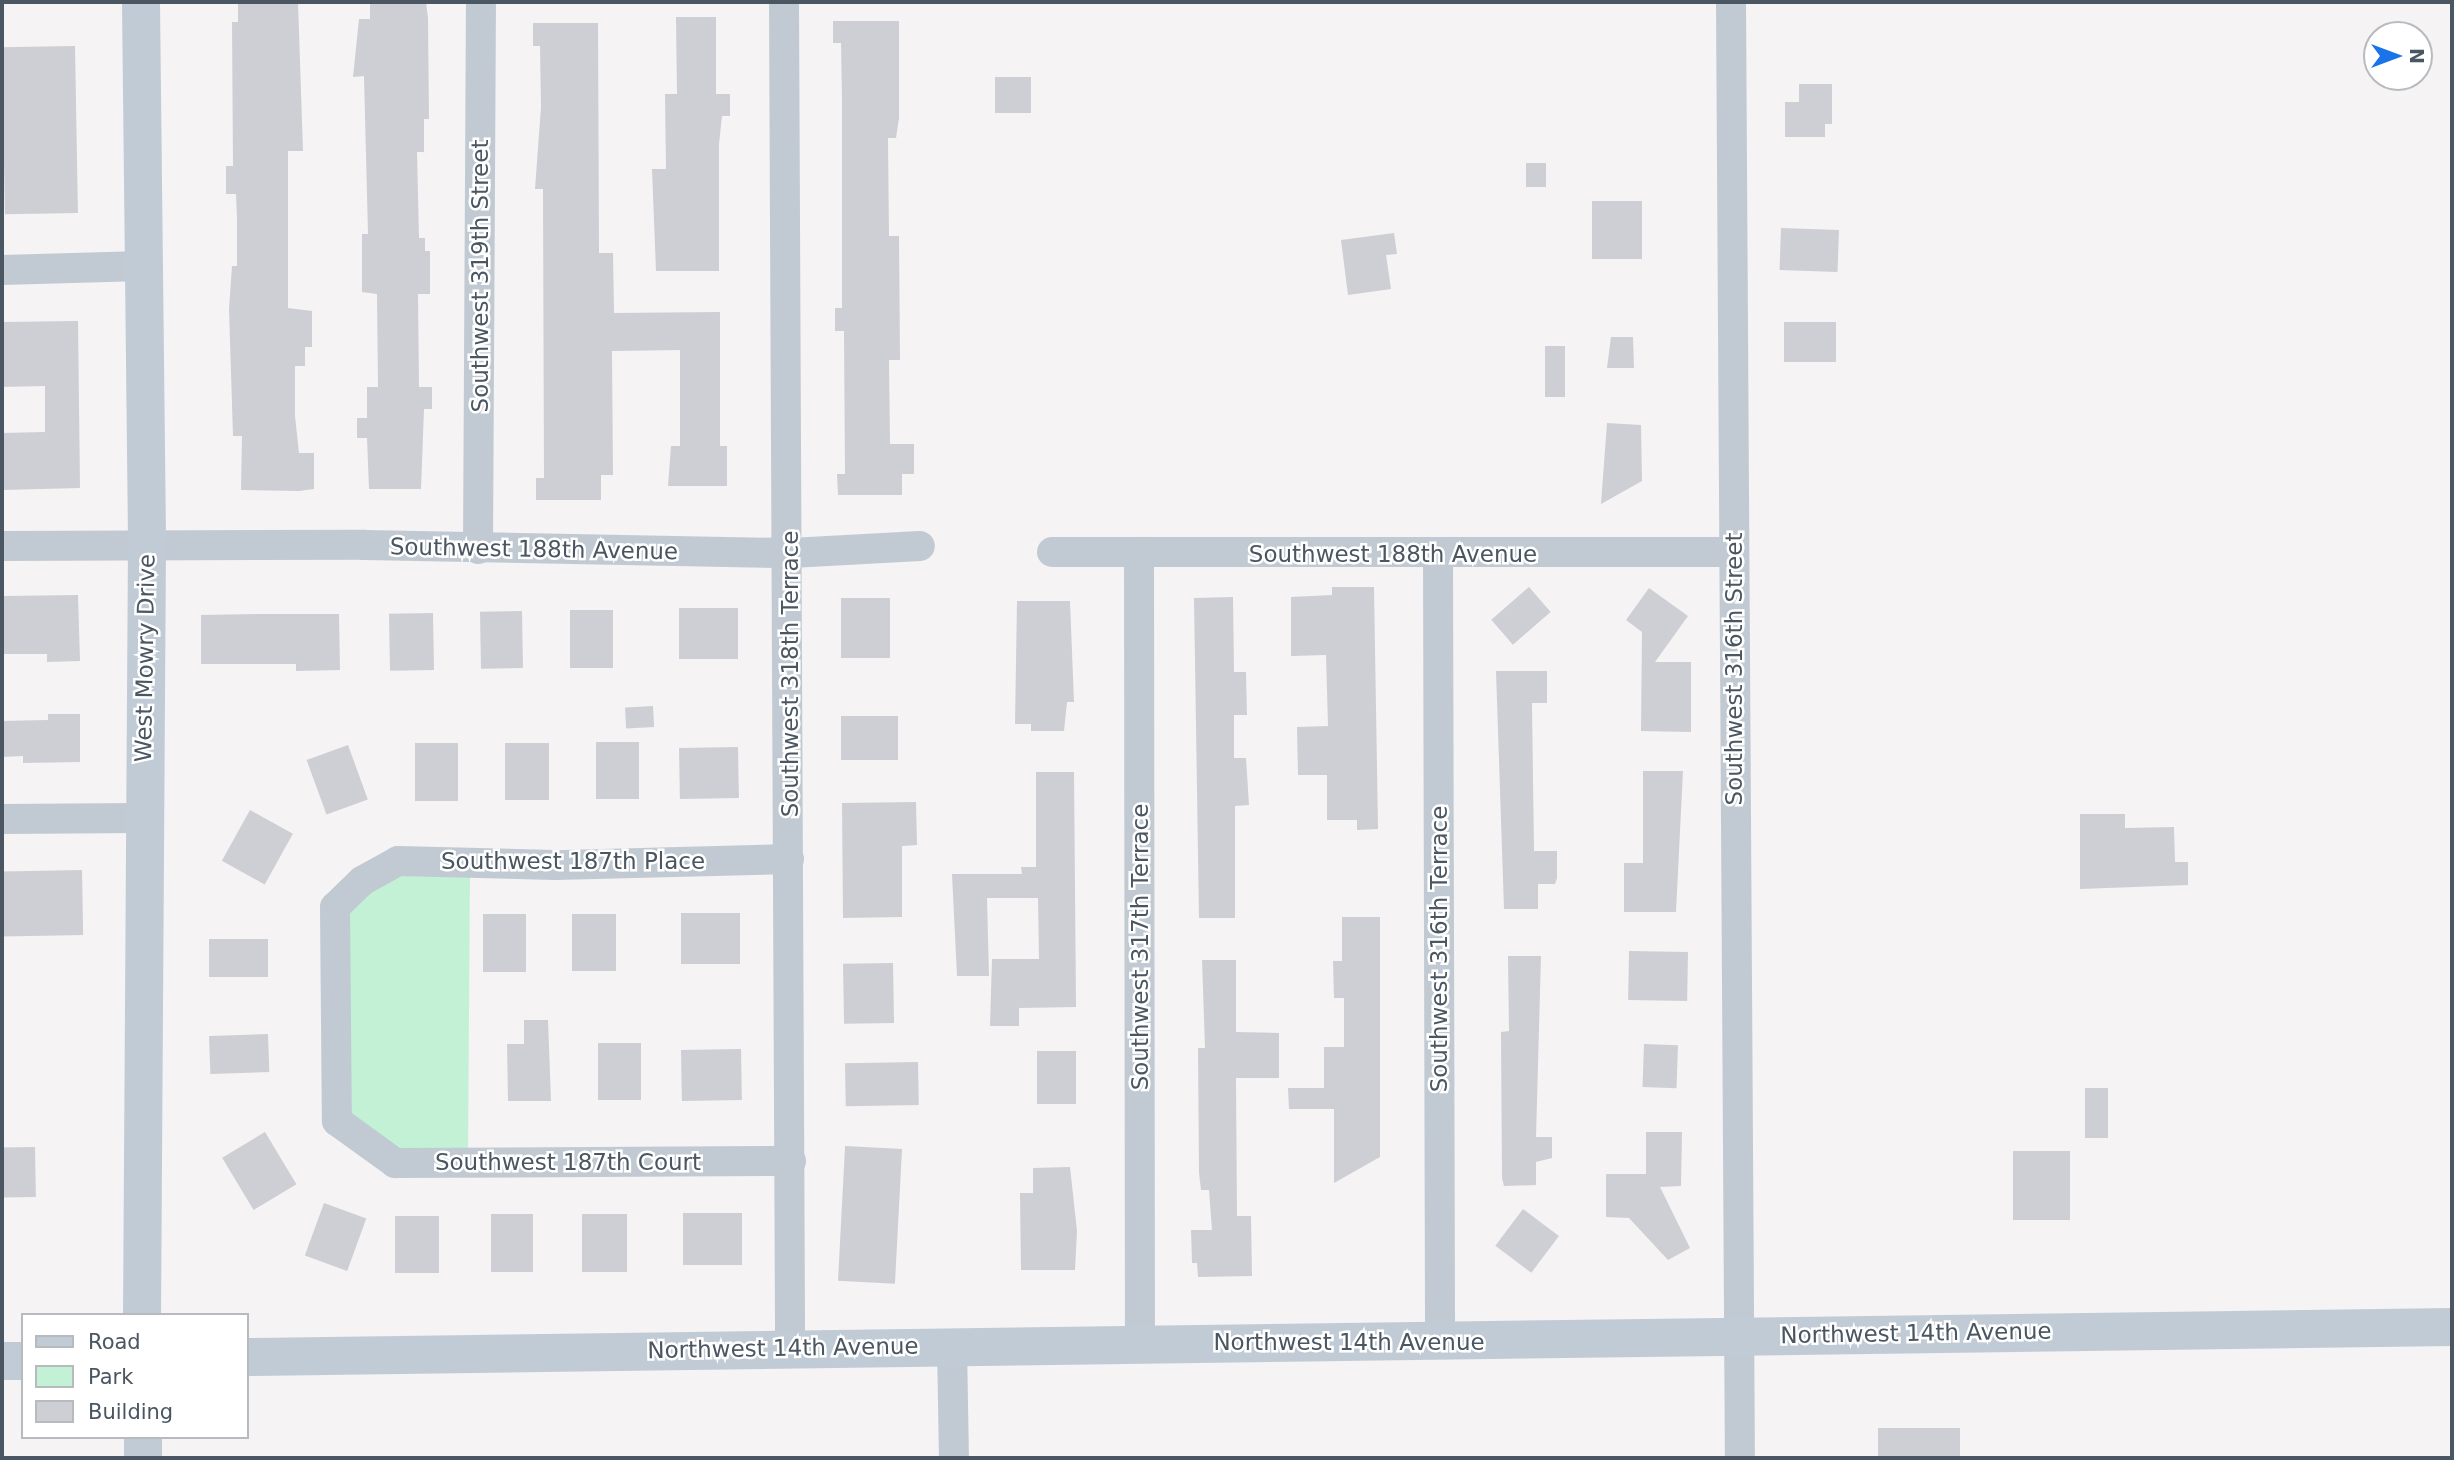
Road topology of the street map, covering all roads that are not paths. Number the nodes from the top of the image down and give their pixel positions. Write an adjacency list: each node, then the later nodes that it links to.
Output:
1 (141, 2): 5 (street, West Mowry Drive)
2 (481, 2): 10 (street, Southwest 319th Street)
3 (784, 2): 14 (street, Southwest 318th Terrace)
4 (1731, 2): 13 (street, Southwest 316th Street)
5 (143, 266): 6 (street); 7 (street, West Mowry Drive)
6 (2, 270)
7 (147, 542): 8 (street, Southwest 188th Avenue); 10 (street, Southwest 188th Avenue); 16 (street, West Mowry Drive)
8 (2, 546)
9 (920, 546): 14 (street, Southwest 188th Avenue)
10 (478, 549): 14 (street, Southwest 188th Avenue)
11 (1052, 552): 12 (street, Southwest 188th Avenue)
12 (1139, 552): 15 (street, Southwest 188th Avenue); 24 (street, Southwest 317th Terrace)
13 (1733, 552): 15 (street, Southwest 188th Avenue); 23 (street, Southwest 316th Street)
14 (790, 553): 18 (street, Southwest 318th Terrace)
15 (1438, 555): 25 (street, Southwest 316th Terrace)
16 (141, 818): 17 (street); 21 (street, West Mowry Drive)
17 (2, 819)
18 (789, 859): 19 (street, Southwest 187th Place); 20 (street, Southwest 318th Terrace)
19 (354, 1133): 20 (street, Southwest 187th Court)
20 (791, 1161): 27 (street, Southwest 318th Terrace)
21 (142, 1313)
22 (2452, 1327): 23 (street, Northwest 14th Avenue)
23 (1740, 1336): 25 (street, Northwest 14th Avenue); 34 (street, Southwest 316th Street)
24 (1140, 1341): 25 (street, Northwest 14th Avenue); 26 (street, Northwest 14th Avenue)
25 (1440, 1343)
26 (952, 1346): 27 (street, Northwest 14th Avenue); 33 (street)
27 (790, 1347): 28 (street, Northwest 14th Avenue)
28 (248, 1357)
29 (2, 1361): 30 (street)
30 (21, 1361)
31 (143, 1439): 32 (street)
32 (144, 1458)
33 (954, 1458)
34 (1740, 1458)

